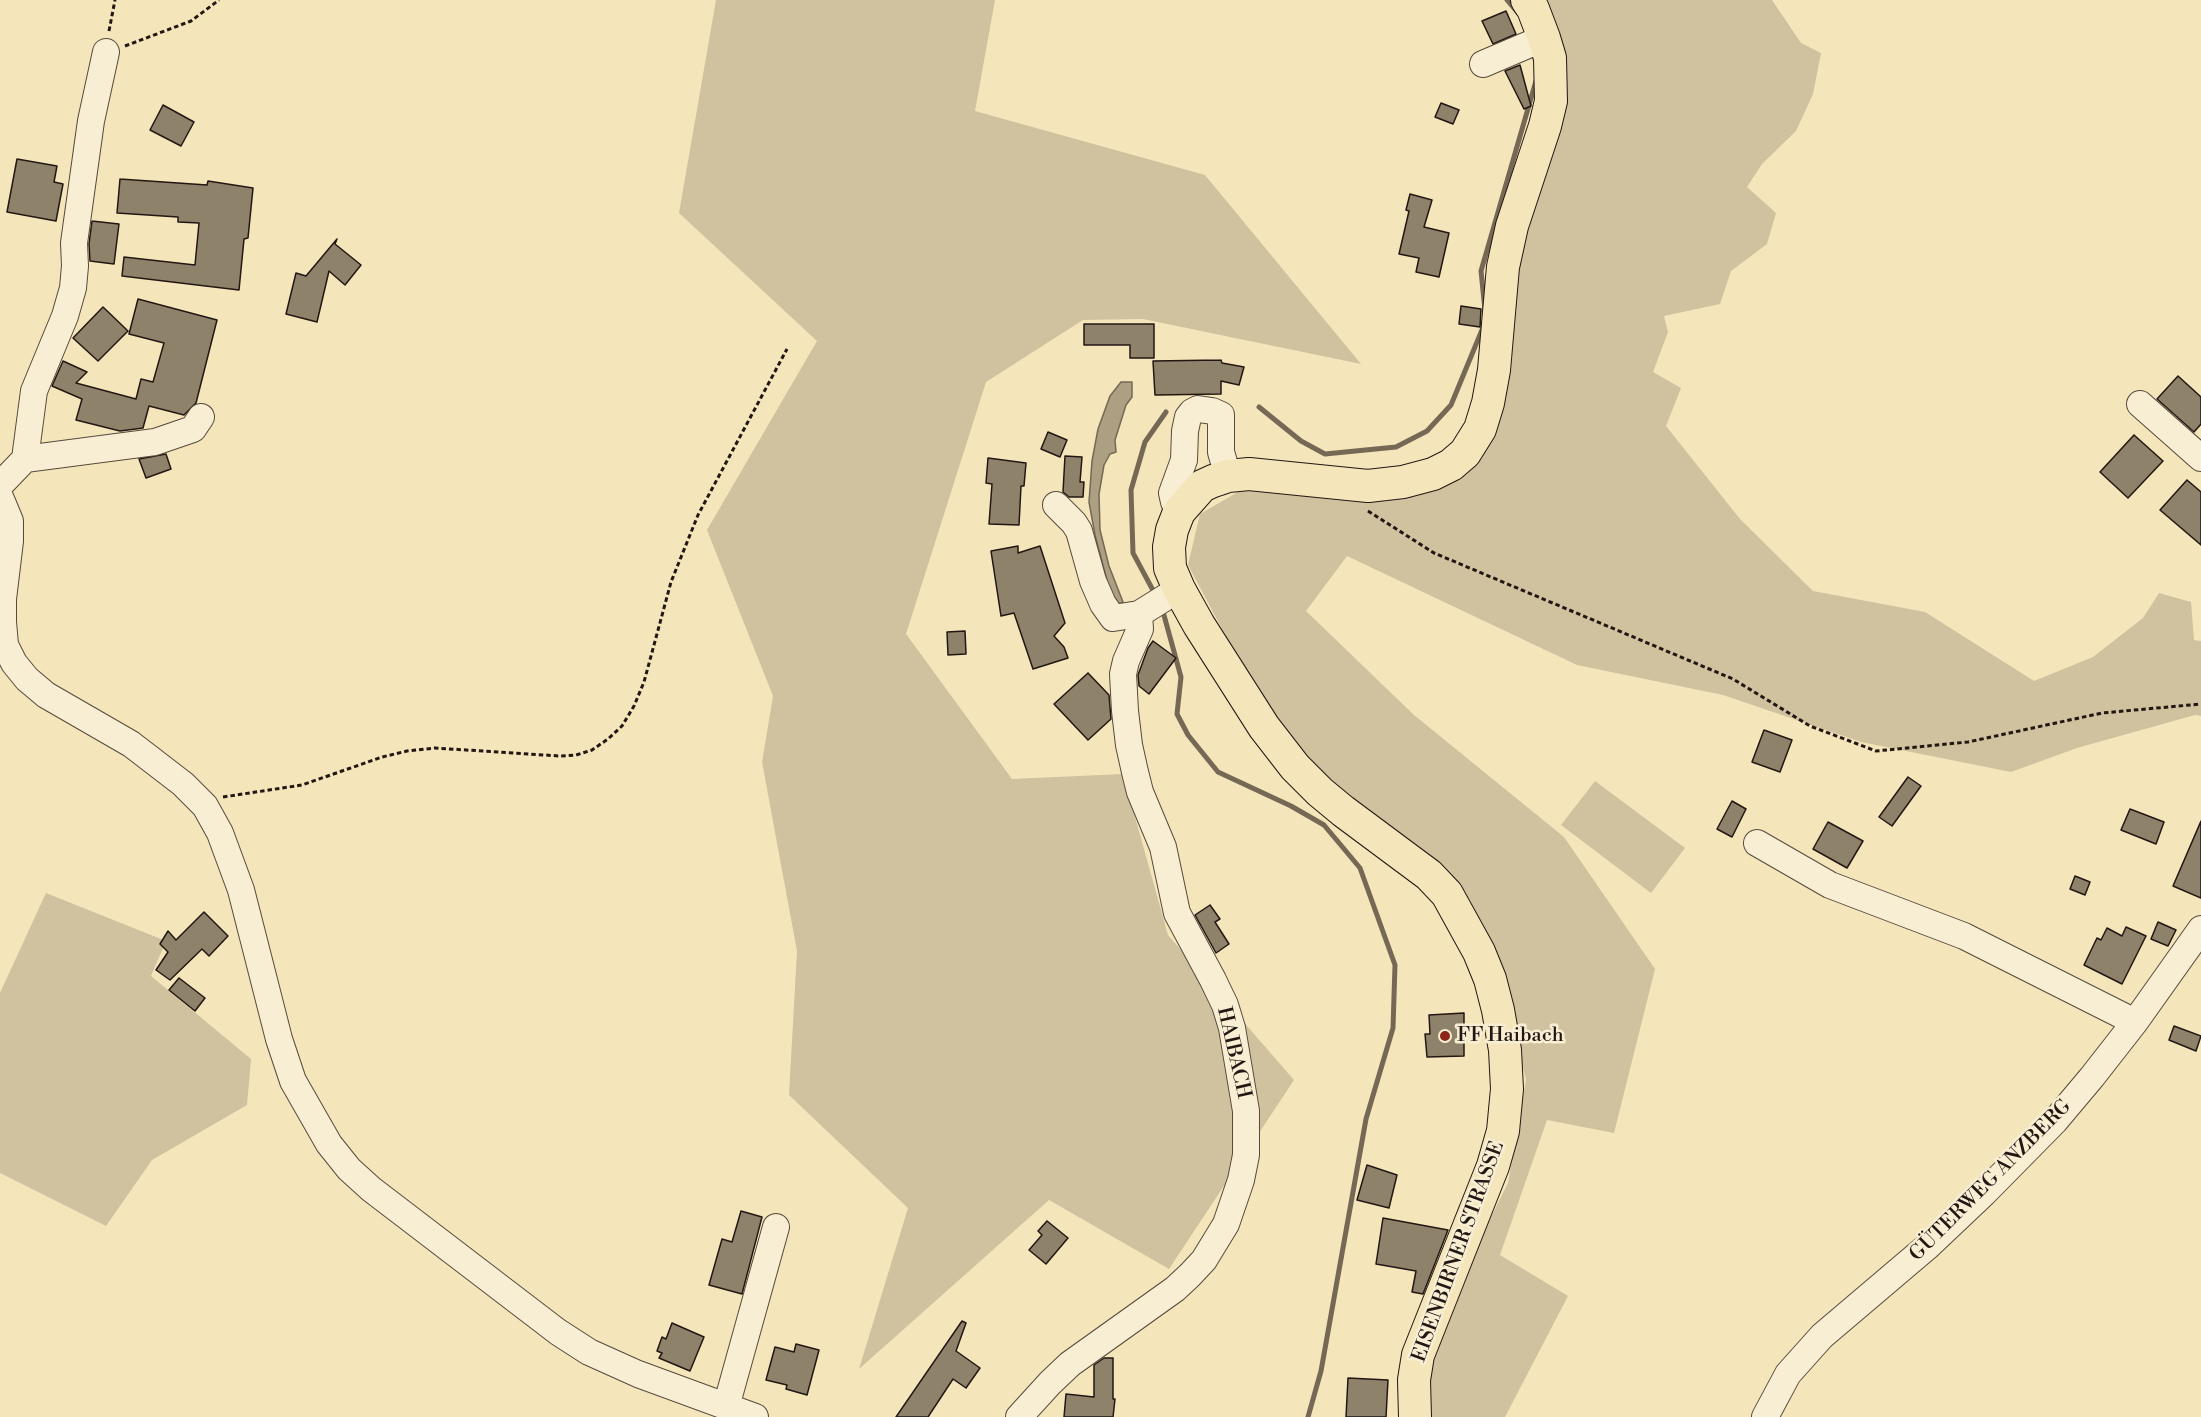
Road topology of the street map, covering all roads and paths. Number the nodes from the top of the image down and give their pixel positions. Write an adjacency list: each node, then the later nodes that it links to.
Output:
1 (115, 0): 5 (path)
2 (219, 0): 5 (path)
3 (1527, 0): 4 (main road, EISENBIRNER STRASSE)
4 (1544, 38): 6 (street); 13 (main road, EISENBIRNER STRASSE)
5 (106, 52): 11 (street)
6 (1483, 64)
7 (787, 349): 21 (path)
8 (2140, 404): 10 (street)
9 (201, 417): 11 (street)
10 (2201, 458)
11 (25, 459): 14 (street)
12 (1184, 460): 13 (street); 13 (street); 18 (street)
13 (1225, 464): 18 (main road, EISENBIRNER STRASSE)
14 (0, 486)
15 (0, 497): 21 (street)
16 (1056, 505): 19 (street)
17 (1364, 508): 20 (path)
18 (1179, 512): 19 (main road, EISENBIRNER STRASSE)
19 (1157, 603): 28 (street, HAIBACH); 29 (main road, EISENBIRNER STRASSE)
20 (2201, 704)
21 (206, 806): 26 (street)
22 (1757, 843): 24 (street)
23 (2201, 929): 24 (street, GÜTERWEG ANZBERG)
24 (2135, 1022): 30 (street, GÜTERWEG ANZBERG)
25 (776, 1227): 26 (street)
26 (726, 1407): 27 (street)
27 (755, 1417)
28 (1019, 1417)
29 (1415, 1417)
30 (1765, 1417)

